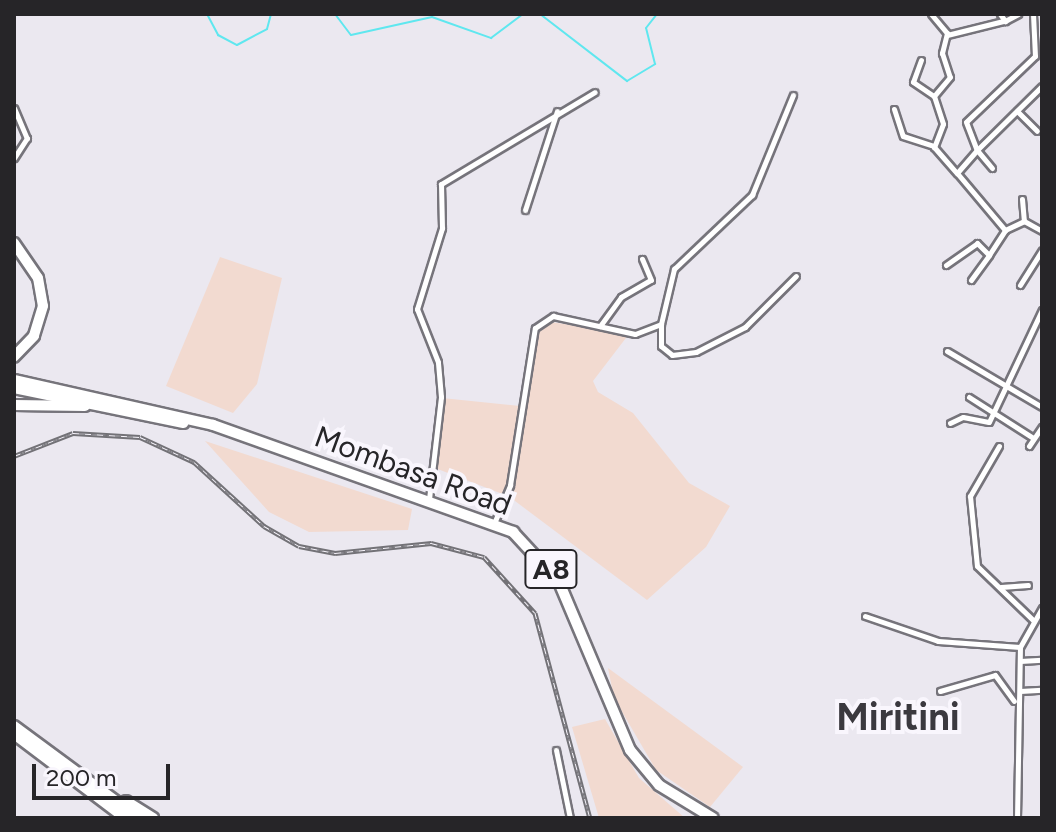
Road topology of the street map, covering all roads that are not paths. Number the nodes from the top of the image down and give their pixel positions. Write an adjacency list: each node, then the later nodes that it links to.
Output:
1 (931, 14): 5 (street)
2 (1018, 14): 4 (street)
3 (1033, 14): 17 (street)
4 (1001, 17): 5 (street)
5 (947, 35): 10 (street)
6 (921, 60): 10 (street)
7 (1042, 86): 14 (street)
8 (595, 92): 13 (street)
9 (793, 95): 35 (street)
10 (934, 96): 16 (street)
11 (14, 108): 18 (street)
12 (894, 109): 16 (street)
13 (557, 111): 22 (street); 55 (street)
14 (1017, 111): 15 (street); 17 (street)
15 (1037, 131)
16 (934, 147): 20 (street)
17 (977, 150): 19 (street); 20 (street)
18 (14, 158)
19 (992, 168)
20 (957, 173): 24 (street)
21 (1022, 199): 23 (street)
22 (525, 210)
23 (1024, 221): 24 (street); 25 (street)
24 (1005, 230): 28 (street)
25 (1042, 231)
26 (14, 243): 40 (highway)
27 (1042, 250): 33 (street)
28 (989, 255): 30 (street); 32 (street)
29 (642, 259): 36 (street)
30 (946, 265)
31 (796, 276): 35 (street)
32 (971, 280)
33 (1020, 285)
34 (1042, 310): 37 (street)
35 (661, 324): 36 (street)
36 (600, 326): 56 (street)
37 (1033, 333): 38 (street); 42 (street)
38 (1042, 339)
39 (947, 351): 42 (street)
40 (14, 357)
41 (14, 380): 52 (highway, Mombasa Road / A8)
42 (1008, 386): 46 (street); 48 (street)
43 (14, 388): 47 (highway, Mombasa Road / A8)
44 (969, 397): 48 (street)
45 (14, 405): 47 (highway)
46 (1042, 407)
47 (114, 408): 52 (highway, Mombasa Road / A8)
48 (995, 413): 49 (street); 51 (street)
49 (950, 423)
50 (1042, 427): 51 (street)
51 (1033, 438): 54 (street)
52 (274, 446): 55 (highway, Mombasa Road / A8)
53 (999, 446): 58 (street)
54 (1029, 446)
55 (429, 499): 56 (highway, Mombasa Road / A8)
56 (495, 521): 79 (highway, Mombasa Road / A8)
57 (1028, 585): 58 (street)
58 (1001, 587): 61 (street)
59 (1042, 608): 61 (street)
60 (865, 616): 62 (street)
61 (1034, 621): 62 (street)
62 (1020, 647): 64 (street)
63 (1042, 660): 64 (street)
64 (1020, 661): 67 (street)
65 (1042, 690): 67 (street)
66 (940, 691): 68 (street)
67 (1020, 691): 80 (street)
68 (1014, 701)
69 (14, 726): 72 (highway)
70 (14, 734): 73 (highway)
71 (556, 750): 78 (street)
72 (70, 767): 76 (highway); 77 (highway)
73 (85, 789): 74 (highway); 75 (highway)
74 (117, 818)
75 (125, 818)
76 (139, 818)
77 (153, 818)
78 (570, 818)
79 (713, 818)
80 (1017, 818)

